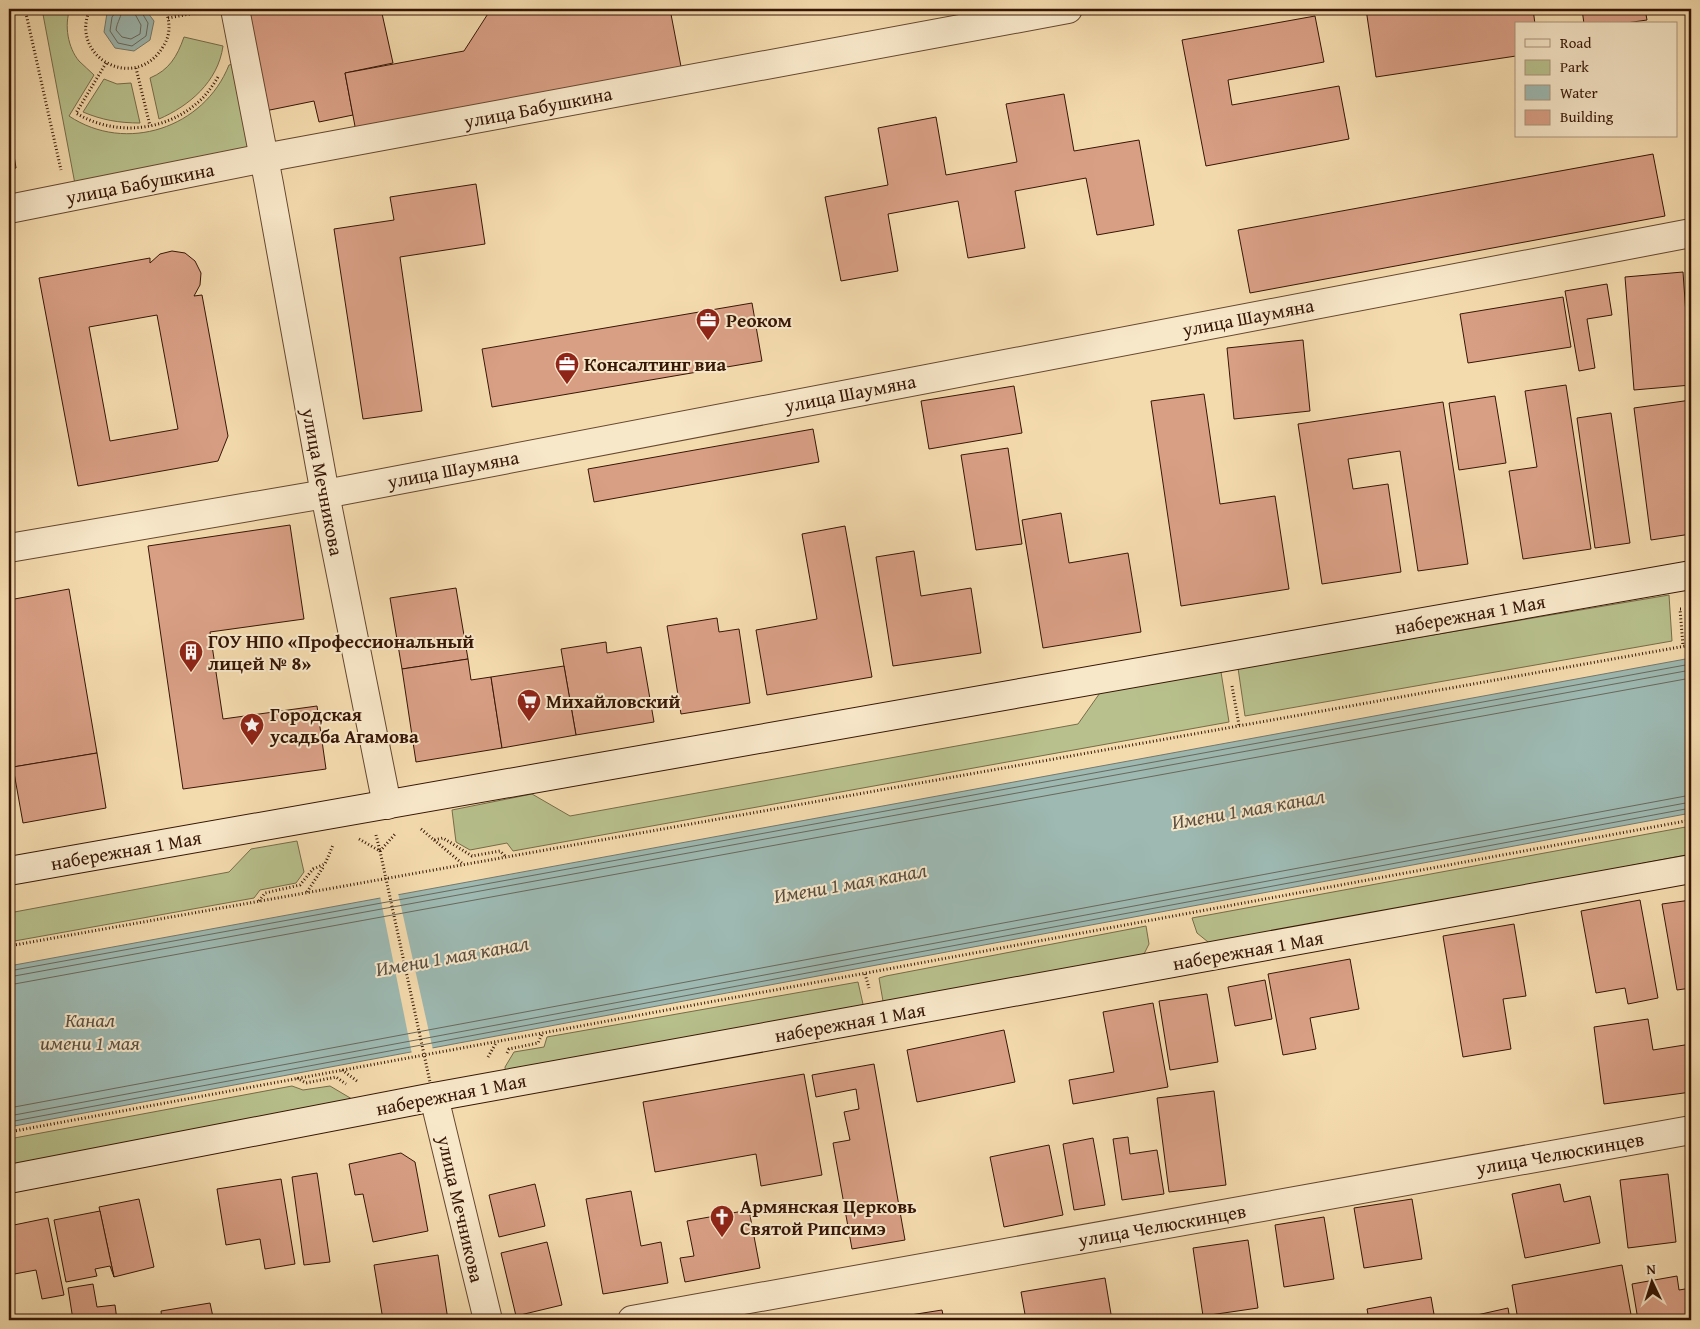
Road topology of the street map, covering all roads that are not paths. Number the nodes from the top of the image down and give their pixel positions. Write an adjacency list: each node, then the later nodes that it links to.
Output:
1 (235, 9): 3 (street, улица Мечникова)
2 (1068, 9): 3 (street, улица Бабушкина)
3 (264, 158): 4 (street, улица Бабушкина); 6 (street, улица Мечникова)
4 (9, 209)
5 (1691, 233): 6 (street, улица Шаумяна)
6 (325, 494): 7 (street, улица Шаумяна); 9 (street, улица Мечникова)
7 (9, 548)
8 (1691, 575): 9 (street, набережная 1 Мая)
9 (387, 804): 11 (street, набережная 1 Мая)
10 (1691, 869): 12 (street, набережная 1 Мая)
11 (9, 871)
12 (432, 1090): 14 (street, набережная 1 Мая); 15 (street, улица Мечникова)
13 (1691, 1130): 16 (street, улица Челюскинцев)
14 (9, 1178)
15 (488, 1320)
16 (632, 1320)

